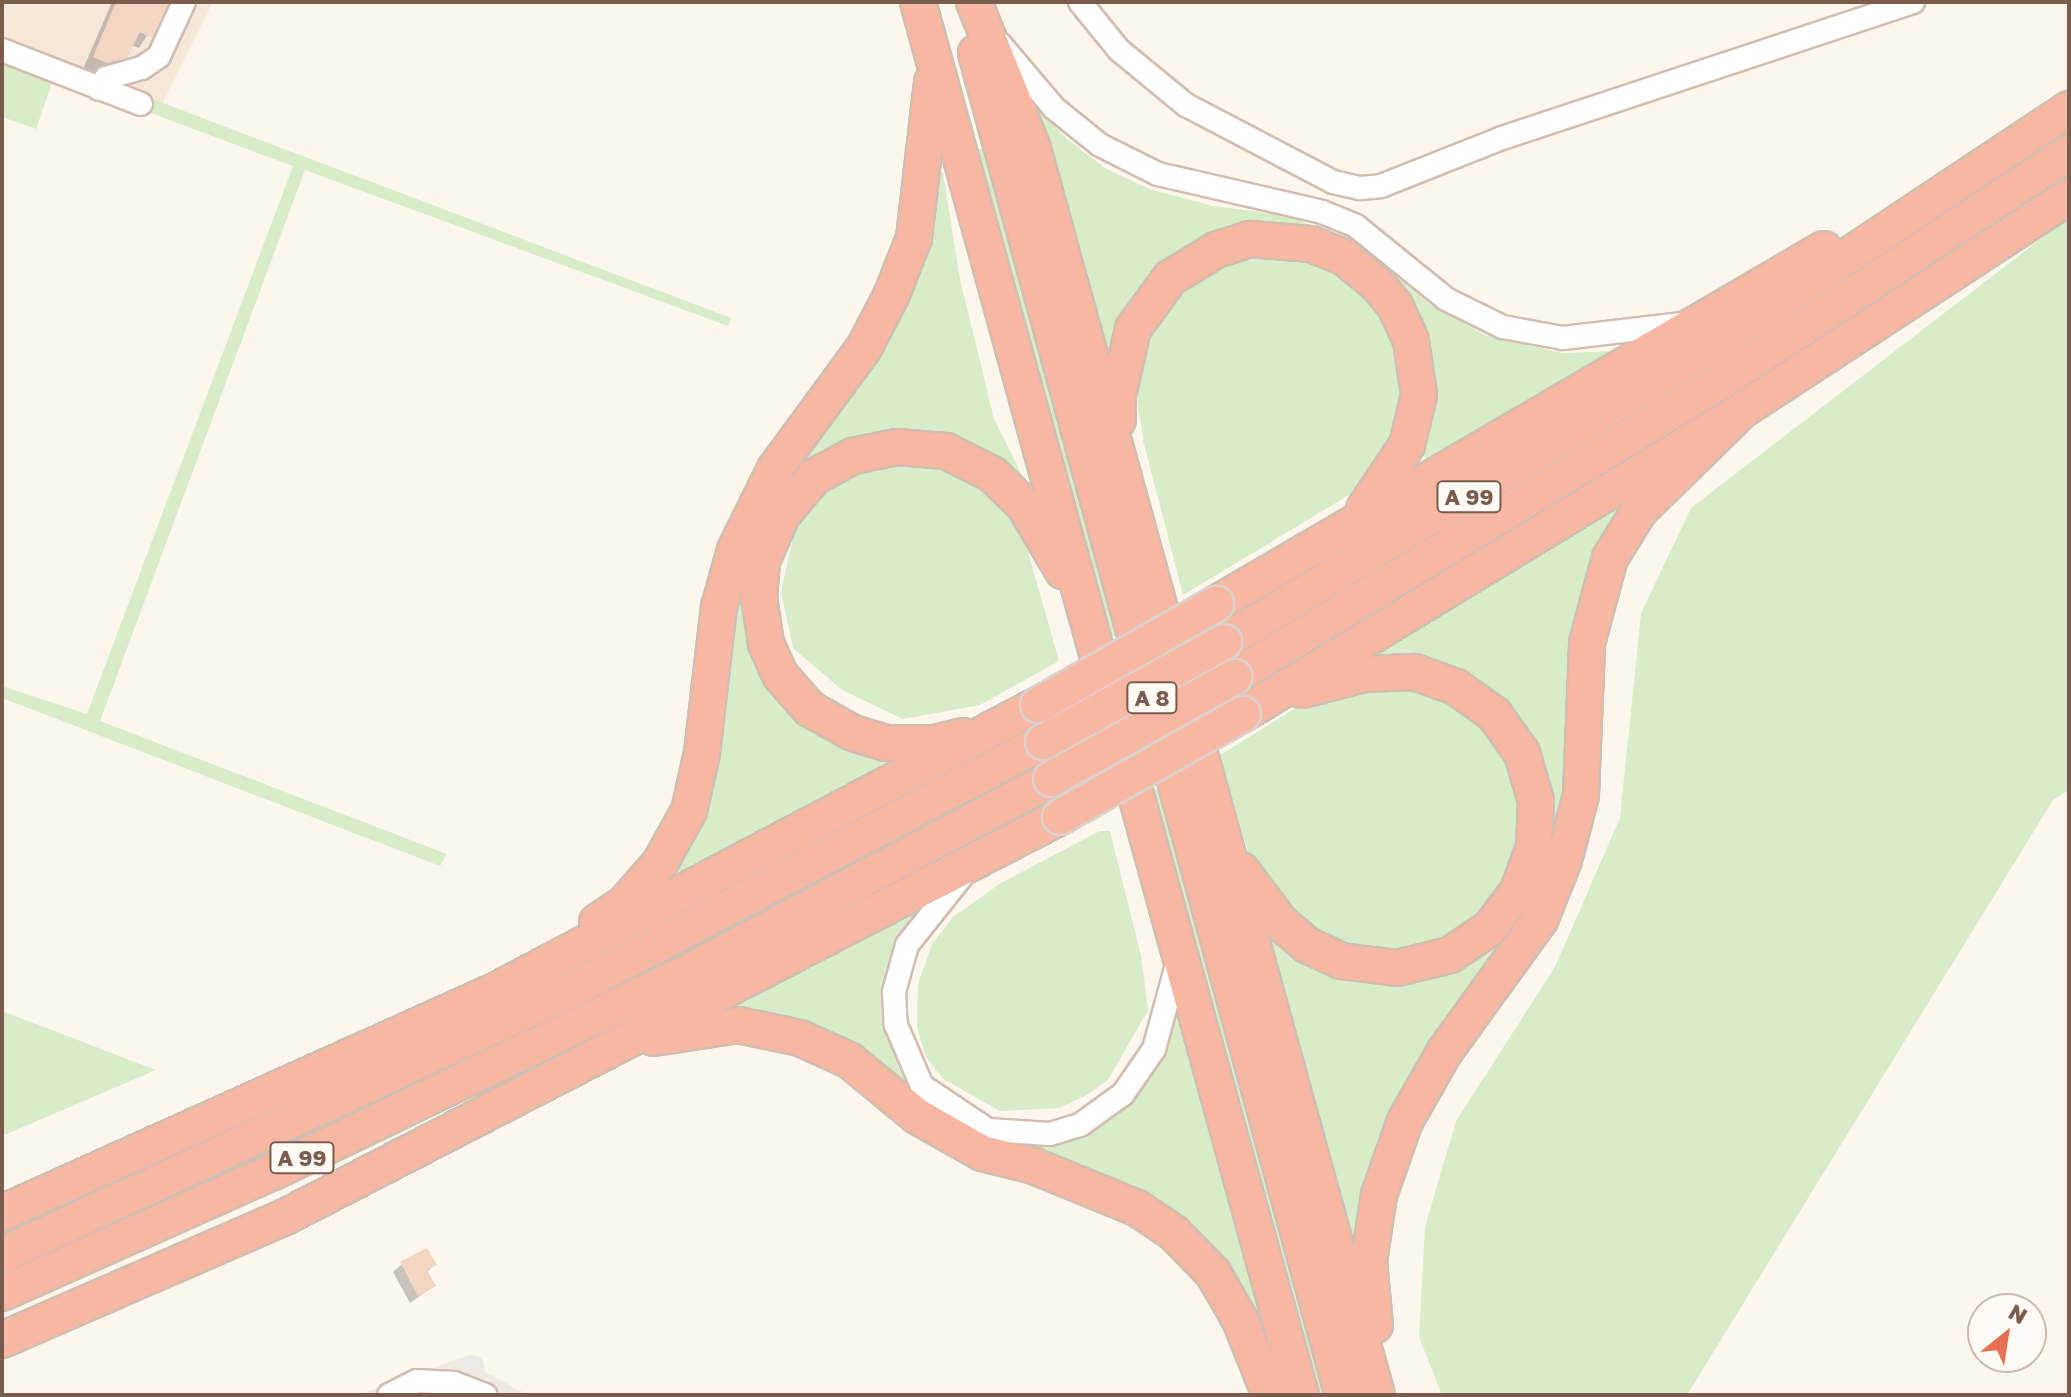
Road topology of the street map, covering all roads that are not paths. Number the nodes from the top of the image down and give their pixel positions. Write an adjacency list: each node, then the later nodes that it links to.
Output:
1 (184, 2): 9 (street)
2 (918, 2): 8 (highway, A 8)
3 (962, 2): 35 (highway, A 8)
4 (1080, 2): 5 (street)
5 (1913, 2)
6 (980, 16): 15 (street); 17 (highway)
7 (2, 50): 9 (street)
8 (934, 62): 19 (highway, A 8); 25 (highway)
9 (99, 89): 10 (street)
10 (141, 104)
11 (2069, 109): 13 (highway, A 99)
12 (2069, 153): 29 (highway, A 99, bridge)
13 (1947, 195): 15 (highway); 28 (highway, A 99, bridge)
14 (2069, 196): 16 (highway)
15 (1695, 322): 18 (highway)
16 (1741, 411): 20 (highway); 36 (highway)
17 (1118, 456): 18 (highway); 22 (highway)
18 (1345, 530): 21 (highway, bridge)
19 (1089, 617): 21 (highway); 24 (highway, A 8)
20 (1257, 706): 22 (highway); 23 (highway, bridge)
21 (1005, 724): 25 (highway)
22 (1229, 853): 36 (highway)
23 (973, 863): 24 (street); 26 (highway)
24 (1181, 952): 34 (highway, A 8)
25 (495, 991): 27 (highway)
26 (623, 1046): 30 (highway); 33 (highway)
27 (2, 1213)
28 (2, 1255)
29 (2, 1293)
30 (2, 1340)
31 (389, 1395): 32 (street)
32 (486, 1395)
33 (1270, 1395)
34 (1301, 1395)
35 (1343, 1395)
36 (1377, 1395)

